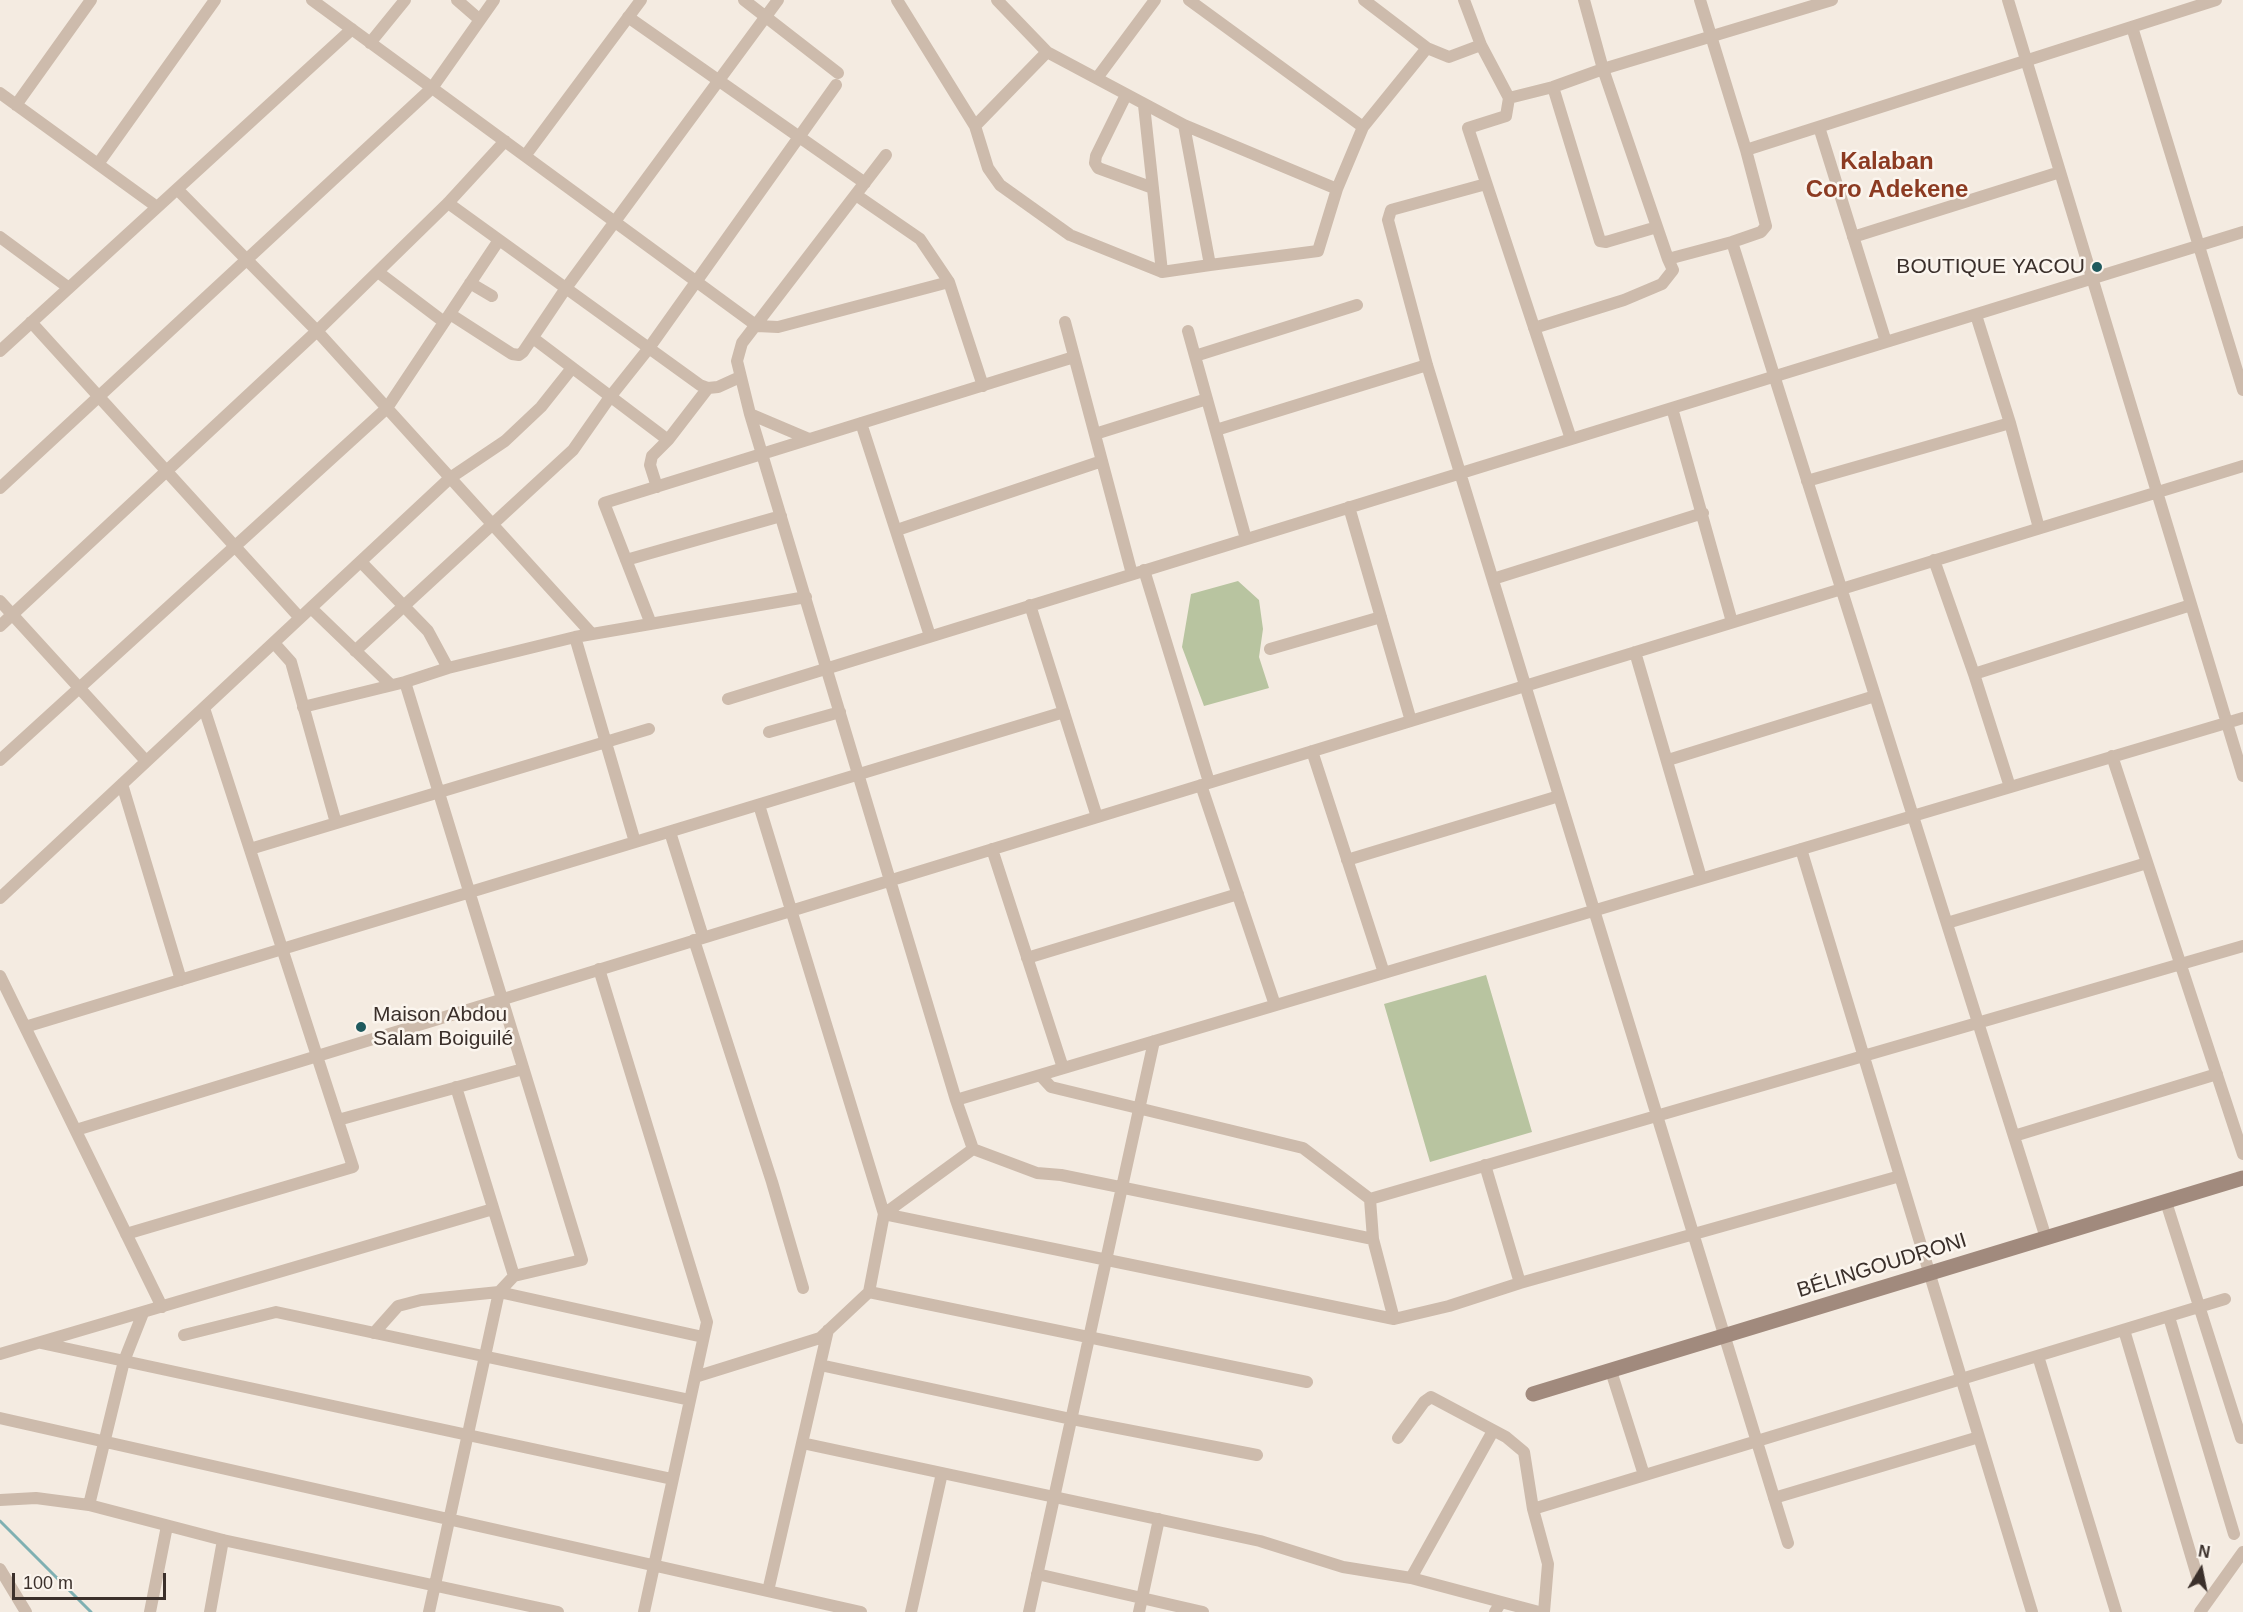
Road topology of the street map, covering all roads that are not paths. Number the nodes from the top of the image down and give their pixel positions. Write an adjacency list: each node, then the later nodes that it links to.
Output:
1 (91, 0): 40 (street)
2 (215, 0): 51 (street)
3 (312, 0): 25 (street)
4 (405, 0): 27 (street)
5 (457, 0): 23 (street)
6 (494, 0): 23 (street)
7 (641, 0): 22 (street)
8 (744, 0): 21 (street)
9 (778, 0): 21 (street)
10 (897, 0): 43 (street)
11 (997, 0): 30 (street)
12 (1155, 0): 33 (street)
13 (1189, 0): 45 (street)
14 (1364, 0): 29 (street)
15 (1464, 0): 28 (street)
16 (1584, 0): 32 (street)
17 (1700, 0): 26 (street)
18 (1832, 0): 26 (street)
19 (2008, 0): 31 (street)
20 (2216, 0): 24 (street)
21 (766, 16): 34 (street); 46 (street)
22 (628, 17): 34 (street); 50 (street)
23 (480, 20): 36 (street)
24 (2132, 27): 31 (street); 68 (street)
25 (352, 29): 27 (street); 55 (street)
26 (1712, 38): 32 (street); 48 (street)
27 (370, 43): 36 (street)
28 (1481, 45): 29 (street); 39 (street)
29 (1427, 48): 45 (street)
30 (1047, 52): 33 (street); 43 (street)
31 (2026, 60): 44 (street); 52 (street)
32 (1603, 69): 35 (street); 62 (street)
33 (1097, 78): 38 (street)
34 (718, 81): 46 (street); 61 (street)
35 (1553, 87): 39 (street); 62 (street)
36 (432, 88): 47 (street); 70 (street)
37 (0, 93): 40 (street)
38 (1126, 95): 41 (street); 56 (street)
39 (1509, 98): 54 (street)
40 (16, 105): 51 (street)
41 (1144, 105): 42 (street); 56 (street)
42 (1184, 125): 57 (street); 71 (street)
43 (975, 126): 73 (street)
44 (1819, 126): 48 (street); 65 (street)
45 (1363, 127): 57 (street)
46 (800, 138): 53 (street); 75 (street)
47 (505, 141): 50 (street); 59 (street)
48 (1746, 150): 67 (street)
49 (886, 155): 53 (street)
50 (525, 156): 61 (street)
51 (98, 164): 60 (street)
52 (2060, 172): 65 (street); 74 (street)
53 (865, 183): 58 (street)
54 (1486, 184): 87 (street); 96 (street)
55 (177, 189): 60 (street); 70 (street)
56 (1153, 189): 73 (street)
57 (1337, 189): 71 (street)
58 (856, 195): 76 (street); 86 (street)
59 (448, 203): 66 (street); 72 (street)
60 (157, 207): 78 (street)
61 (615, 222): 75 (street); 79 (street)
62 (1657, 226): 69 (street)
63 (2243, 232): 68 (street)
64 (0, 237): 78 (street)
65 (1853, 237): 91 (street)
66 (499, 240): 77 (street); 79 (street)
67 (1732, 242): 69 (street); 99 (street)
68 (2200, 246): 74 (street); 102 (street)
69 (1668, 259): 87 (street)
70 (246, 260): 88 (street); 103 (street)
71 (1210, 265): 73 (street)
72 (378, 272): 83 (street); 88 (street)
73 (1162, 272)
74 (2092, 279): 82 (street); 125 (street)
75 (697, 282): 86 (street); 92 (street)
76 (949, 282): 86 (street); 100 (street)
77 (470, 283): 80 (street); 83 (street)
78 (69, 288): 84 (street)
79 (566, 288): 90 (street); 92 (street)
80 (492, 296)
81 (1357, 304): 94 (street)
82 (1976, 315): 91 (street); 110 (street)
83 (447, 318): 90 (street); 106 (street)
84 (31, 322): 93 (street); 103 (street)
85 (1065, 322): 95 (street)
86 (757, 326): 98 (street)
87 (1534, 328): 113 (street)
88 (317, 331): 106 (street); 119 (street)
89 (1188, 331): 94 (street)
90 (533, 338): 97 (street)
91 (1886, 342): 99 (street)
92 (649, 348): 101 (street); 104 (street)
93 (0, 351)
94 (1195, 356): 105 (street)
95 (1074, 357): 100 (street); 112 (street)
96 (1427, 365): 111 (street); 120 (street)
97 (572, 368): 104 (street); 121 (street)
98 (740, 377): 101 (street); 108 (street)
99 (1774, 377): 107 (street); 122 (street)
100 (983, 386): 109 (street)
101 (708, 388): 114 (street)
102 (2243, 390)
103 (99, 397): 119 (street); 124 (street)
104 (610, 397): 114 (street); 129 (street)
105 (1207, 399): 111 (street); 112 (street)
106 (387, 408): 121 (street); 133 (street)
107 (1672, 408): 113 (street); 127 (street)
108 (750, 414): 115 (street); 116 (street)
109 (861, 423): 115 (street); 131 (street)
110 (2010, 423): 122 (street); 130 (street)
111 (1216, 430): 132 (street)
112 (1095, 434): 117 (street)
113 (1571, 439): 120 (street)
114 (668, 440): 123 (street)
115 (809, 440): 116 (street)
116 (763, 454): 123 (street); 128 (street)
117 (1102, 461): 131 (street); 137 (street)
118 (2243, 466): 125 (street)
119 (166, 471): 133 (street); 146 (street)
120 (1460, 473): 126 (street); 138 (street)
121 (450, 478): 129 (street); 136 (street)
122 (1807, 481): 139 (street)
123 (657, 487): 134 (street)
124 (0, 489)
125 (2157, 492): 130 (street); 144 (street)
126 (1349, 507): 132 (street); 147 (street)
127 (1703, 513): 138 (street); 149 (street)
128 (781, 516): 134 (street); 140 (street)
129 (493, 525): 142 (street); 152 (street)
130 (2039, 528): 135 (street)
131 (897, 530): 153 (street)
132 (1246, 539): 137 (street)
133 (236, 547): 148 (street); 165 (street)
134 (626, 560): 150 (street)
135 (1934, 560): 139 (street); 161 (street)
136 (361, 562): 142 (street); 145 (street)
137 (1138, 572): 143 (street); 186 (street)
138 (1492, 579): 164 (street)
139 (1841, 589): 149 (street); 166 (street)
140 (806, 597): 150 (street); 160 (street)
141 (0, 601): 146 (street)
142 (404, 605): 157 (street); 159 (street)
143 (1030, 605): 153 (street); 171 (street)
144 (2191, 605): 161 (street); 174 (street)
145 (311, 608): 148 (street); 157 (street)
146 (13, 615): 151 (street); 165 (street)
147 (1381, 617): 156 (street); 173 (street)
148 (300, 618): 155 (street)
149 (1732, 622): 158 (street)
150 (651, 624): 152 (street)
151 (0, 626)
152 (591, 633): 154 (street)
153 (930, 636): 160 (street)
154 (575, 637): 159 (street); 177 (street)
155 (274, 643): 168 (street); 169 (street)
156 (1270, 649)
157 (355, 651): 163 (street)
158 (1635, 652): 164 (street); 181 (street)
159 (448, 668): 162 (street)
160 (827, 668): 167 (street); 170 (street)
161 (1974, 674): 187 (street)
162 (405, 682): 163 (street); 188 (street)
163 (390, 685): 168 (street)
164 (1525, 686): 173 (street); 189 (street)
165 (79, 687): 180 (street); 182 (street)
166 (1875, 696): 181 (street); 191 (street)
167 (728, 699)
168 (303, 707): 193 (street)
169 (204, 708): 182 (street); 196 (street)
170 (840, 712): 176 (street); 183 (street)
171 (1064, 712): 183 (street); 192 (street)
172 (2243, 718): 174 (street)
173 (1411, 721): 178 (street)
174 (2227, 722): 179 (street); 184 (street)
175 (649, 729): 177 (street)
176 (769, 732)
177 (606, 742): 188 (street); 195 (street)
178 (1312, 751): 186 (street); 199 (street)
179 (2112, 756): 187 (street); 200 (street)
180 (0, 760)
181 (1668, 760): 201 (street)
182 (146, 761): 185 (street)
183 (859, 774): 190 (street); 202 (street)
184 (2243, 776)
185 (122, 784): 205 (street); 217 (street)
186 (1205, 784): 192 (street); 204 (street)
187 (2010, 787): 191 (street)
188 (439, 792): 193 (street); 203 (street)
189 (1559, 796): 199 (street); 207 (street)
190 (759, 805): 194 (street); 206 (street)
191 (1913, 816): 198 (street); 208 (street)
192 (1097, 817): 197 (street)
193 (336, 823): 196 (street)
194 (670, 832): 195 (street); 209 (street)
195 (636, 842): 203 (street)
196 (250, 849): 211 (street)
197 (992, 849): 202 (street); 212 (street)
198 (1800, 849): 201 (street); 224 (street)
199 (1347, 860): 215 (street)
200 (2147, 863): 208 (street); 213 (street)
201 (1701, 878): 207 (street)
202 (890, 880): 206 (street); 230 (street)
203 (469, 892): 211 (street); 218 (street)
204 (1238, 894): 212 (street); 219 (street)
205 (0, 898)
206 (792, 910): 209 (street); 245 (street)
207 (1594, 910): 215 (street); 232 (street)
208 (1947, 923): 220 (street)
209 (699, 939): 214 (street); 254 (street)
210 (2243, 946): 213 (street)
211 (282, 949): 217 (street); 223 (street)
212 (1028, 958): 225 (street)
213 (2181, 964): 220 (street); 227 (street)
214 (599, 969): 218 (street); 269 (street)
215 (1384, 973): 219 (street)
216 (0, 977): 221 (street)
217 (181, 980): 221 (street)
218 (502, 999): 223 (street); 226 (street)
219 (1275, 1005): 222 (street)
220 (1978, 1023): 224 (street); 235 (street)
221 (25, 1027): 234 (street)
222 (1154, 1041): 225 (street); 231 (street)
223 (317, 1056): 233 (street); 234 (street)
224 (1863, 1056): 232 (street); 239 (street)
225 (1063, 1068): 228 (street)
226 (523, 1069): 229 (street); 252 (street)
227 (2217, 1074): 235 (street); 237 (street)
228 (1040, 1075): 230 (street); 231 (street)
229 (456, 1088): 233 (street); 244 (street)
230 (956, 1100): 236 (street)
231 (1139, 1108): 241 (street); 242 (street)
232 (1657, 1115): 238 (street); 247 (street)
233 (338, 1120): 246 (street)
234 (76, 1130): 246 (street)
235 (2014, 1136): 248 (street)
236 (973, 1149): 241 (street); 245 (street)
237 (2243, 1154)
238 (1485, 1165): 242 (street); 253 (street)
239 (1900, 1176): 247 (street); 251 (street)
240 (2243, 1178): 243 (street, BÉLINGOUDRONI)
241 (1121, 1189): 249 (street); 250 (street)
242 (1370, 1198): 249 (street)
243 (2166, 1202): 248 (street, BÉLINGOUDRONI); 259 (street)
244 (494, 1209): 252 (street); 258 (street)
245 (884, 1214): 250 (street); 256 (street)
246 (126, 1234): 258 (street)
247 (1694, 1235): 253 (street); 268 (street)
248 (2046, 1238): 251 (street, BÉLINGOUDRONI)
249 (1373, 1239): 262 (street)
250 (1106, 1260): 262 (street); 267 (street)
251 (1929, 1274): 268 (street, BÉLINGOUDRONI); 278 (street)
252 (514, 1276): 255 (street)
253 (1520, 1283): 262 (street)
254 (803, 1288)
255 (500, 1292): 265 (street); 269 (street); 272 (street)
256 (868, 1292): 263 (street); 267 (street)
257 (2225, 1299): 259 (street)
258 (162, 1307): 260 (street)
259 (2199, 1307): 261 (street); 288 (street)
260 (142, 1313): 270 (street); 274 (street)
261 (2169, 1317): 264 (street); 304 (street)
262 (1394, 1319)
263 (828, 1330): 275 (street); 277 (street)
264 (2124, 1330): 273 (street); 312 (street)
265 (374, 1333): 266 (street); 272 (street)
266 (184, 1335)
267 (1089, 1336): 279 (street); 283 (street)
268 (1725, 1336): 276 (street, BÉLINGOUDRONI); 289 (street)
269 (704, 1337): 277 (street)
270 (41, 1343): 271 (street); 274 (street)
271 (0, 1353)
272 (485, 1356): 281 (street); 285 (street)
273 (2038, 1356): 278 (street); 331 (street)
274 (124, 1361): 285 (street); 290 (street)
275 (820, 1365): 283 (street); 291 (street)
276 (1611, 1371): 280 (street, BÉLINGOUDRONI); 294 (street)
277 (695, 1377): 281 (street)
278 (1961, 1379): 286 (street); 289 (street)
279 (1308, 1382)
280 (1533, 1395)
281 (690, 1400): 295 (street)
282 (0, 1418): 290 (street)
283 (1071, 1419): 292 (street); 296 (street)
284 (1493, 1431): 287 (street); 300 (street); 311 (street)
285 (468, 1435): 295 (street); 301 (street)
286 (1978, 1437): 297 (street); 330 (street)
287 (1398, 1438)
288 (2241, 1438)
289 (1757, 1441): 294 (street); 297 (street)
290 (106, 1442): 299 (street); 301 (street)
291 (802, 1443): 293 (street); 314 (street)
292 (1257, 1455)
293 (942, 1473): 296 (street); 324 (street)
294 (1644, 1475): 300 (street)
295 (672, 1479): 308 (street)
296 (1054, 1497): 302 (street); 310 (street)
297 (1774, 1498): 306 (street)
298 (3, 1500): 299 (street)
299 (89, 1505): 303 (street)
300 (1533, 1509): 329 (street)
301 (449, 1519): 308 (street); 313 (street)
302 (1159, 1519): 311 (street); 315 (street)
303 (167, 1526): 305 (street); 318 (street)
304 (2234, 1534)
305 (223, 1540): 313 (street); 319 (street)
306 (1788, 1543)
307 (2243, 1552): 332 (street)
308 (654, 1565): 314 (street); 322 (street)
309 (0, 1569): 317 (street)
310 (1037, 1574): 315 (street); 325 (street)
311 (1411, 1578): 316 (street)
312 (2198, 1579)
313 (435, 1586): 320 (street); 321 (street)
314 (768, 1591): 323 (street)
315 (1142, 1598): 326 (street); 327 (street)
316 (1498, 1607): 328 (street)
317 (26, 1612)
318 (150, 1612)
319 (210, 1612)
320 (429, 1612)
321 (558, 1612)
322 (644, 1612)
323 (861, 1612)
324 (911, 1612)
325 (1029, 1612)
326 (1139, 1612)
327 (1203, 1612)
328 (1539, 1612)
329 (1544, 1612)
330 (2031, 1612)
331 (2116, 1612)
332 (2200, 1612)

